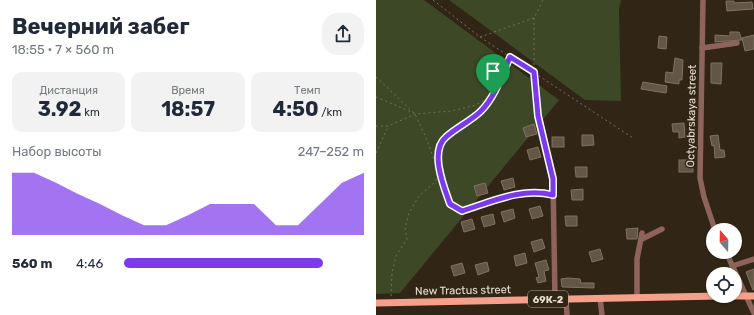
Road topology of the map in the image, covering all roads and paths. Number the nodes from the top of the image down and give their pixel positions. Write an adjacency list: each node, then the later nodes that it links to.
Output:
1 (432, 0): 5 (path)
2 (543, 0): 4 (path)
3 (703, 0): 7 (street, Octyabrskaya street)
4 (534, 18): 5 (path); 9 (path)
5 (480, 37): 8 (path)
6 (737, 43): 7 (street)
7 (702, 48): 22 (street, Octyabrskaya street)
8 (510, 57): 9 (path); 11 (path)
9 (534, 72): 14 (path); 17 (path)
10 (376, 77): 13 (path)
11 (493, 95): 13 (path); 19 (path)
12 (376, 97): 13 (path)
13 (415, 114): 16 (path); 19 (path)
14 (538, 116): 20 (street)
15 (376, 126): 16 (path)
16 (388, 126): 18 (path)
17 (633, 138)
18 (376, 152)
19 (439, 174): 21 (path); 35 (path)
20 (553, 195): 21 (street); 32 (street)
21 (462, 211)
22 (713, 223)
23 (662, 229): 30 (street)
24 (754, 254): 26 (street)
25 (729, 259): 27 (street)
26 (752, 260): 27 (street)
27 (732, 266): 29 (street)
28 (706, 296): 30 (main road, New Tractus street / 69К-2)
29 (750, 296): 36 (street)
30 (637, 297): 31 (main road, New Tractus street / 69К-2)
31 (600, 298): 33 (main road, New Tractus street / 69К-2); 38 (street)
32 (555, 299): 33 (main road, New Tractus street / 69К-2); 35 (main road, New Tractus street / 69К-2)
33 (566, 299): 37 (street)
34 (376, 303): 35 (main road, New Tractus street / 69К-2)
35 (391, 303)
36 (754, 313)
37 (567, 315)
38 (602, 315)

